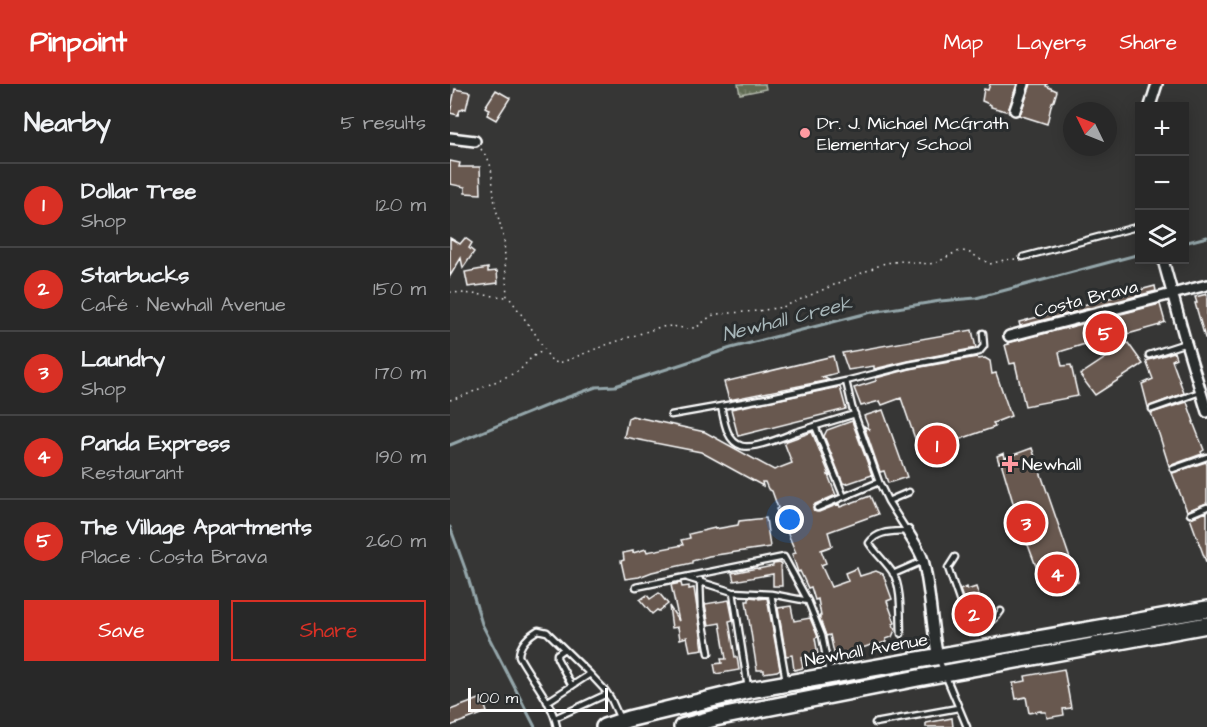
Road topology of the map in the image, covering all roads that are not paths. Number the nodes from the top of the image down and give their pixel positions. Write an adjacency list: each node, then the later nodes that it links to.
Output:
1 (1024, 84): 4 (street)
2 (1157, 84): 3 (street)
3 (1151, 102)
4 (1015, 110)
5 (450, 138): 6 (street)
6 (476, 141)
7 (1135, 227): 8 (lane)
8 (1023, 257)
9 (1164, 264): 11 (street)
10 (1207, 285): 11 (street, Costa Brava)
11 (1173, 294): 13 (street, Costa Brava); 14 (street)
12 (983, 333): 16 (lane)
13 (1009, 336)
14 (1186, 343): 15 (lane); 17 (street)
15 (1149, 356)
16 (846, 381): 19 (lane); 22 (lane)
17 (1200, 392): 18 (street); 20 (lane)
18 (1205, 401): 21 (street)
19 (721, 406): 23 (lane); 24 (lane)
20 (1152, 409)
21 (1207, 412)
22 (855, 414): 24 (lane); 27 (lane)
23 (671, 415)
24 (815, 426): 29 (lane)
25 (1207, 457): 26 (lane)
26 (1173, 469)
27 (879, 482): 29 (lane); 30 (lane)
28 (909, 492): 30 (lane)
29 (844, 496): 32 (lane)
30 (888, 501): 34 (lane)
31 (1207, 507): 33 (lane)
32 (817, 508)
33 (1190, 514)
34 (907, 531): 36 (street); 38 (lane)
35 (955, 557): 46 (lane)
36 (923, 561): 38 (lane); 52 (street)
37 (699, 574): 39 (lane); 40 (lane); 44 (lane)
38 (893, 574): 49 (lane)
39 (686, 577): 40 (lane); 41 (lane)
40 (700, 581): 42 (lane); 51 (lane)
41 (636, 587)
42 (733, 592): 43 (lane); 58 (lane)
43 (771, 594): 44 (lane); 56 (lane)
44 (808, 601): 55 (lane)
45 (1207, 609): 48 (main road, Newhall Avenue)
46 (1001, 611)
47 (1207, 625): 48 (main road, Newhall Avenue)
48 (1122, 633): 52 (main road, Newhall Avenue); 53 (main road, Newhall Avenue)
49 (901, 634)
50 (564, 649): 54 (lane); 57 (lane); 60 (lane)
51 (709, 653)
52 (938, 657): 53 (lane); 55 (main road, Newhall Avenue)
53 (944, 673): 61 (lane); 67 (main road, Newhall Avenue)
54 (591, 674): 57 (lane); 59 (lane)
55 (830, 676): 56 (main road, Newhall Avenue)
56 (786, 684): 58 (main road, Newhall Avenue)
57 (572, 686): 60 (lane)
58 (749, 690): 63 (main road, Newhall Avenue)
59 (607, 694): 62 (lane); 63 (lane)
60 (547, 702): 62 (lane)
61 (958, 708): 64 (lane); 68 (lane)
62 (555, 718): 65 (lane)
63 (621, 721): 66 (main road, Newhall Avenue)
64 (875, 723)
65 (557, 727)
66 (604, 727)
67 (682, 727)
68 (967, 727)

